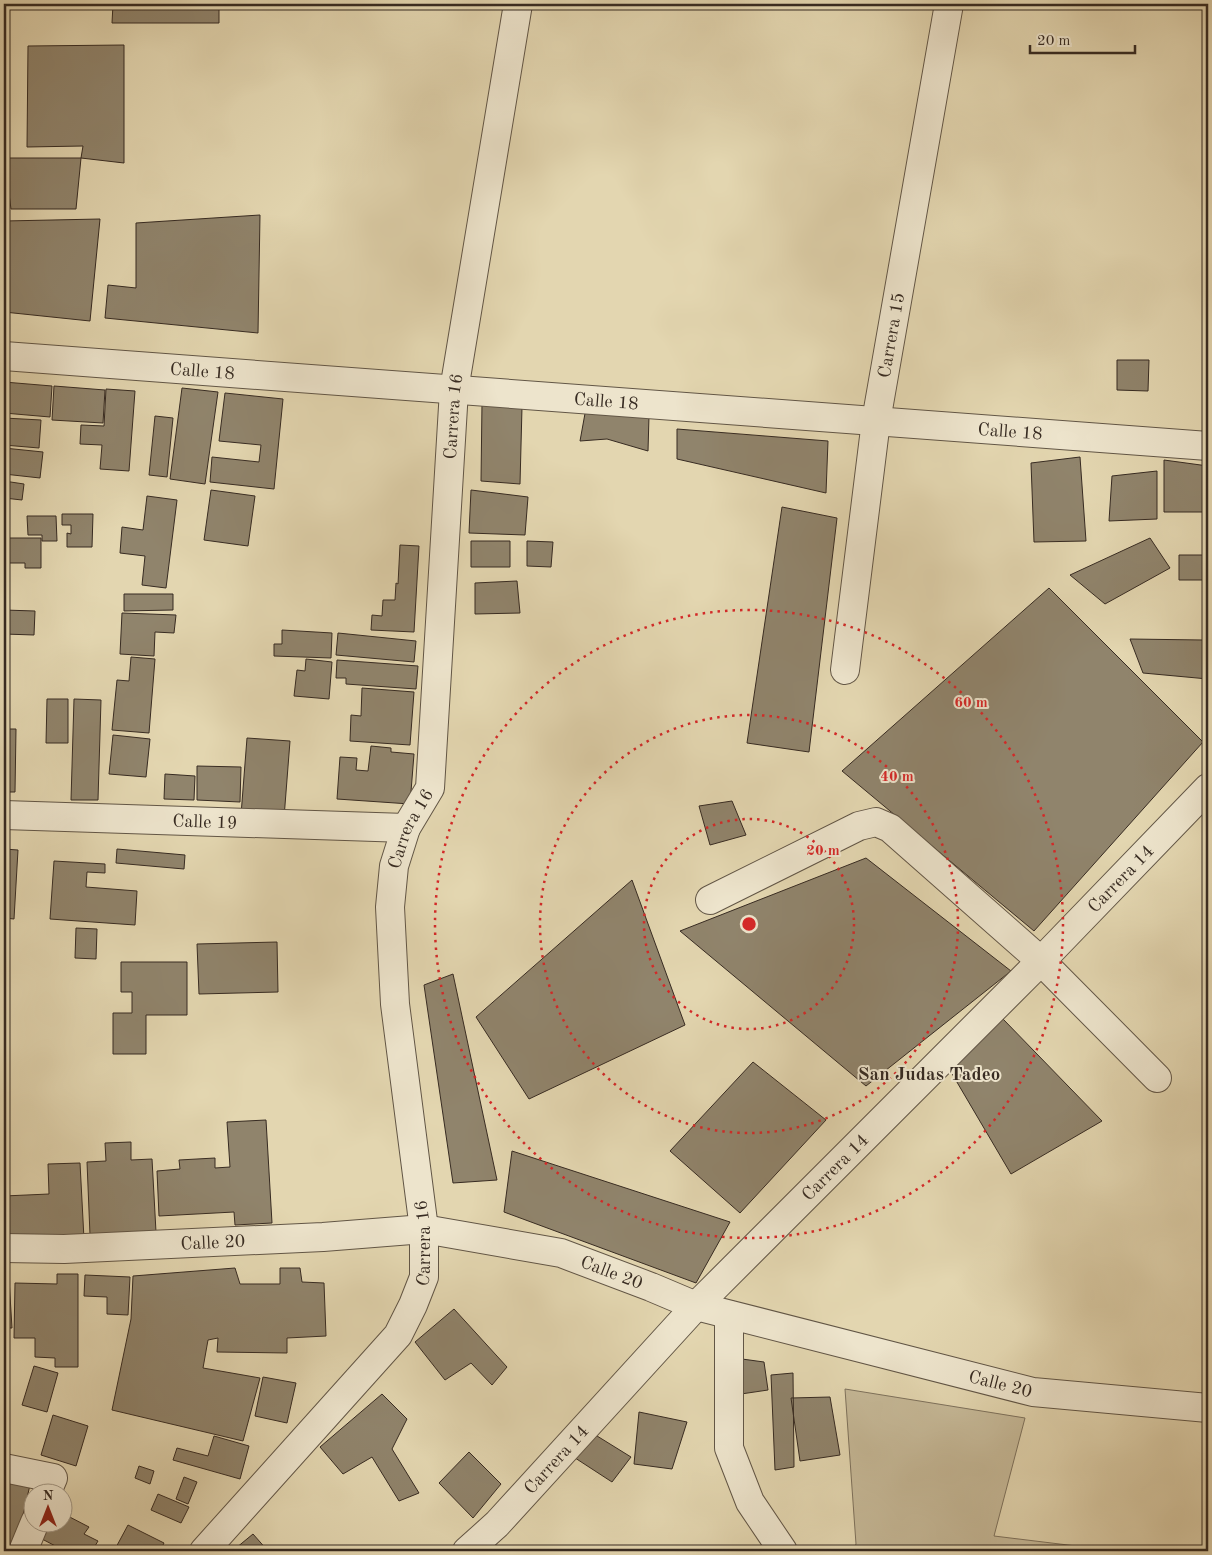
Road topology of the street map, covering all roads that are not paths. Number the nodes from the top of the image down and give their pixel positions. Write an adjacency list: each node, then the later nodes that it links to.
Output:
1 (518, 4): 4 (street, Carrera 16)
2 (949, 4): 5 (street, Carrera 15)
3 (4, 356): 4 (street, Calle 18)
4 (454, 390): 5 (street, Calle 18); 10 (street, Carrera 16)
5 (876, 421): 6 (street, Calle 18); 7 (street, Carrera 15)
6 (1208, 446)
7 (845, 670)
8 (1208, 788): 12 (street, Carrera 14)
9 (4, 815): 10 (street, Calle 19)
10 (406, 828): 14 (street, Carrera 16)
11 (710, 900): 12 (street)
12 (1041, 961): 13 (street); 16 (street, Carrera 14)
13 (1157, 1078)
14 (424, 1229): 15 (street, Calle 20); 16 (street, Calle 20); 23 (street, Carrera 16)
15 (4, 1248)
16 (696, 1306): 17 (street, Calle 20); 24 (street, Carrera 14)
17 (729, 1315): 18 (street, Calle 20); 25 (street)
18 (1208, 1408)
19 (4, 1468): 20 (street)
20 (51, 1482)
21 (31, 1532): 22 (street)
22 (23, 1551)
23 (204, 1551)
24 (467, 1551)
25 (784, 1551)

